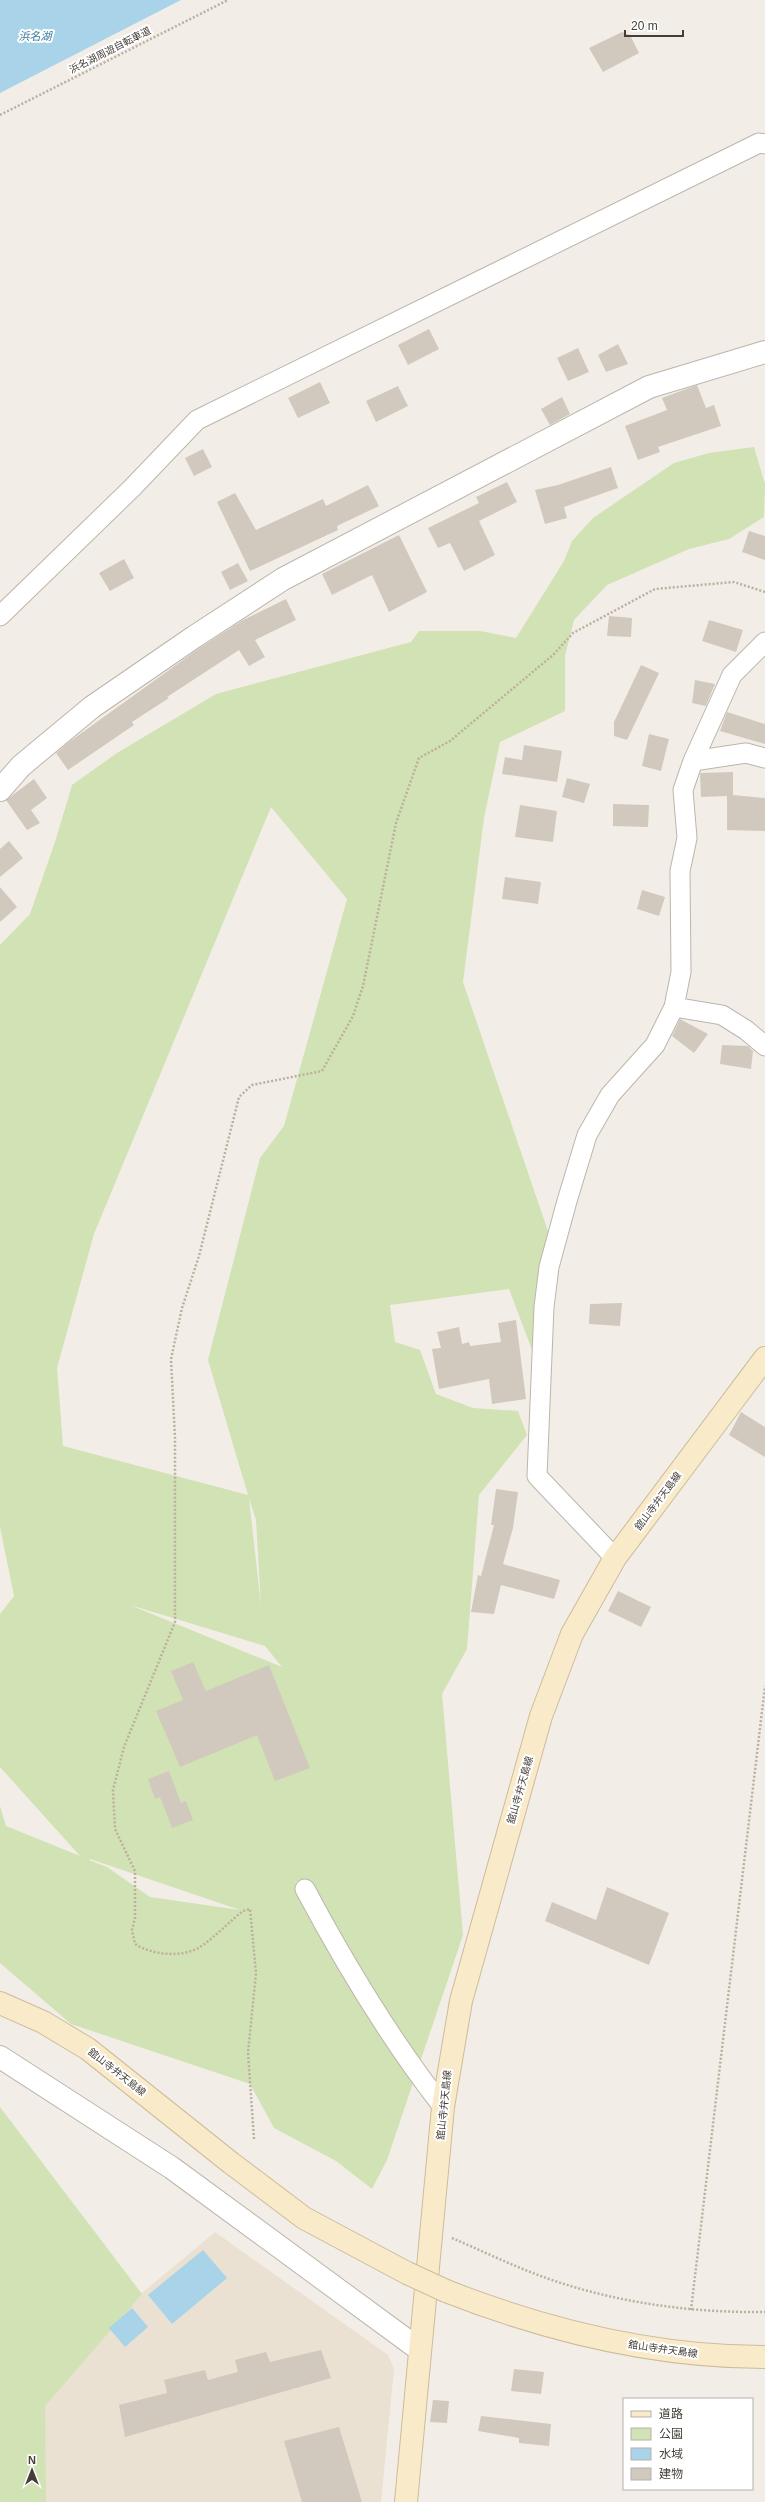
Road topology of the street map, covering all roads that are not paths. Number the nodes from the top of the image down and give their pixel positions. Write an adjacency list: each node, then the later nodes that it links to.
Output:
1 (765, 144): 3 (street)
2 (765, 352): 7 (street)
3 (0, 616)
4 (765, 642): 6 (street)
5 (765, 758): 6 (street)
6 (693, 761): 8 (street)
7 (0, 790)
8 (674, 1007): 9 (street); 11 (street)
9 (765, 1046)
10 (765, 1358): 11 (main road, 舘山寺弁天島線)
11 (615, 1558): 15 (main road, 舘山寺弁天島線)
12 (305, 1889): 15 (street)
13 (0, 2002): 17 (main road, 舘山寺弁天島線, bridge)
14 (0, 2057): 16 (street)
15 (444, 2107): 16 (main road, 舘山寺弁天島線)
16 (420, 2350): 18 (main road, 舘山寺弁天島線)
17 (765, 2357)
18 (406, 2502)

